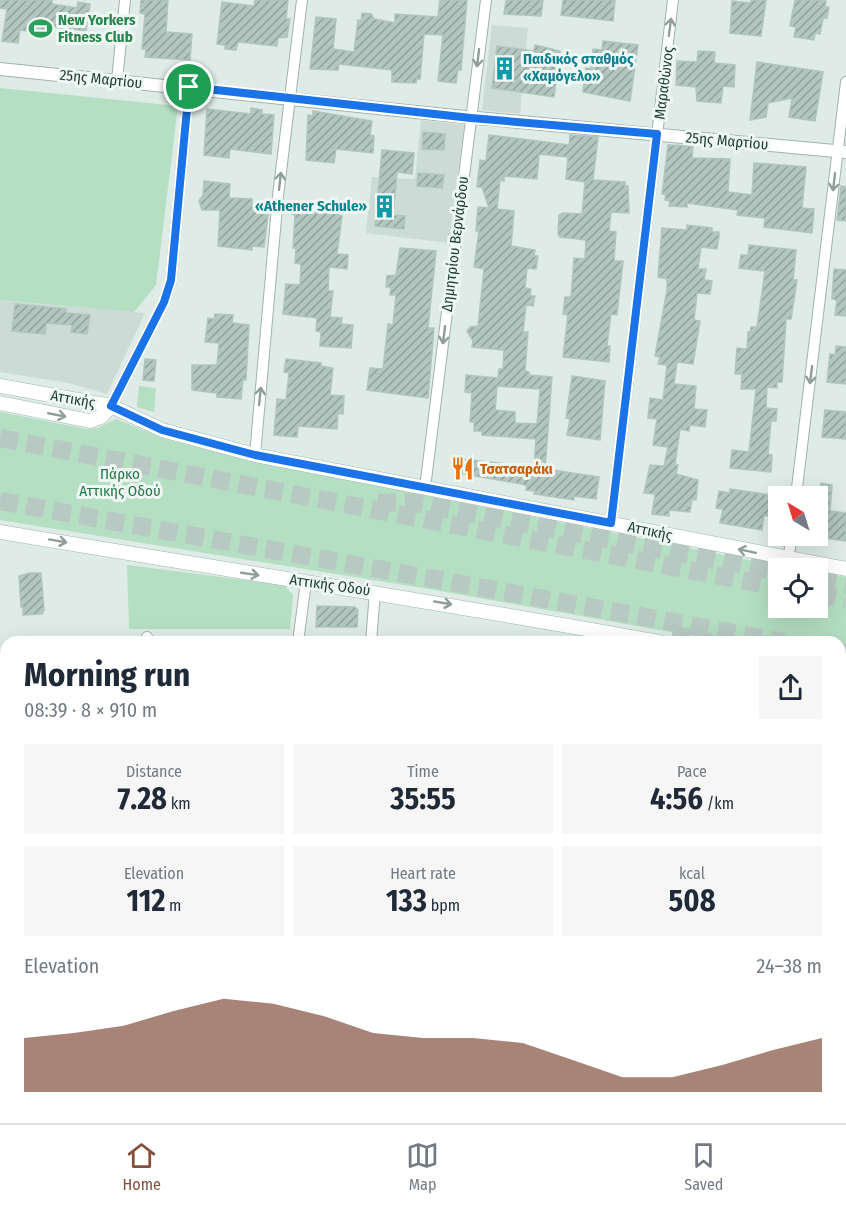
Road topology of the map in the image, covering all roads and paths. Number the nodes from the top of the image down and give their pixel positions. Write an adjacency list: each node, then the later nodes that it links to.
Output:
1 (125, 0): 6 (street)
2 (302, 0): 9 (street)
3 (486, 0): 10 (street, Δημητρίου Βερνάρδου, one-way to 10)
4 (673, 0): 11 (street, Μαραθώνος, one-way to 4)
5 (0, 69): 6 (street, 25ης Μαρτίου)
6 (117, 81): 8 (street, 25ης Μαρτίου)
7 (846, 82): 12 (street)
8 (189, 87): 9 (street, 25ης Μαρτίου); 15 (street)
9 (289, 97): 10 (street, 25ης Μαρτίου); 16 (street, one-way to 9)
10 (471, 118): 11 (street, 25ης Μαρτίου); 18 (street, Δημητρίου Βερνάρδου, one-way to 18)
11 (657, 134): 12 (street, 25ης Μαρτίου); 19 (street, Μαραθώνος)
12 (842, 152): 17 (street, one-way to 17)
13 (0, 386): 15 (main road, Αττικής)
14 (0, 404): 15 (main road, one-way to 15)
15 (111, 406): 16 (main road, Αττικής)
16 (255, 455): 18 (main road, Αττικής)
17 (797, 486)
18 (425, 488): 19 (main road, Αττικής)
19 (611, 523): 21 (main road, Αττικής, one-way to 19)
20 (0, 532): 24 (main road, Αττικής Οδού, one-way to 24)
21 (783, 558)
22 (828, 566): 23 (main road, Αττικής)
23 (846, 569)
24 (306, 582): 25 (main road, Αττικής Οδού); 26 (street)
25 (375, 592): 27 (street); 28 (main road, Αττικής Οδού, one-way to 28)
26 (299, 636)
27 (371, 636)
28 (625, 636)

